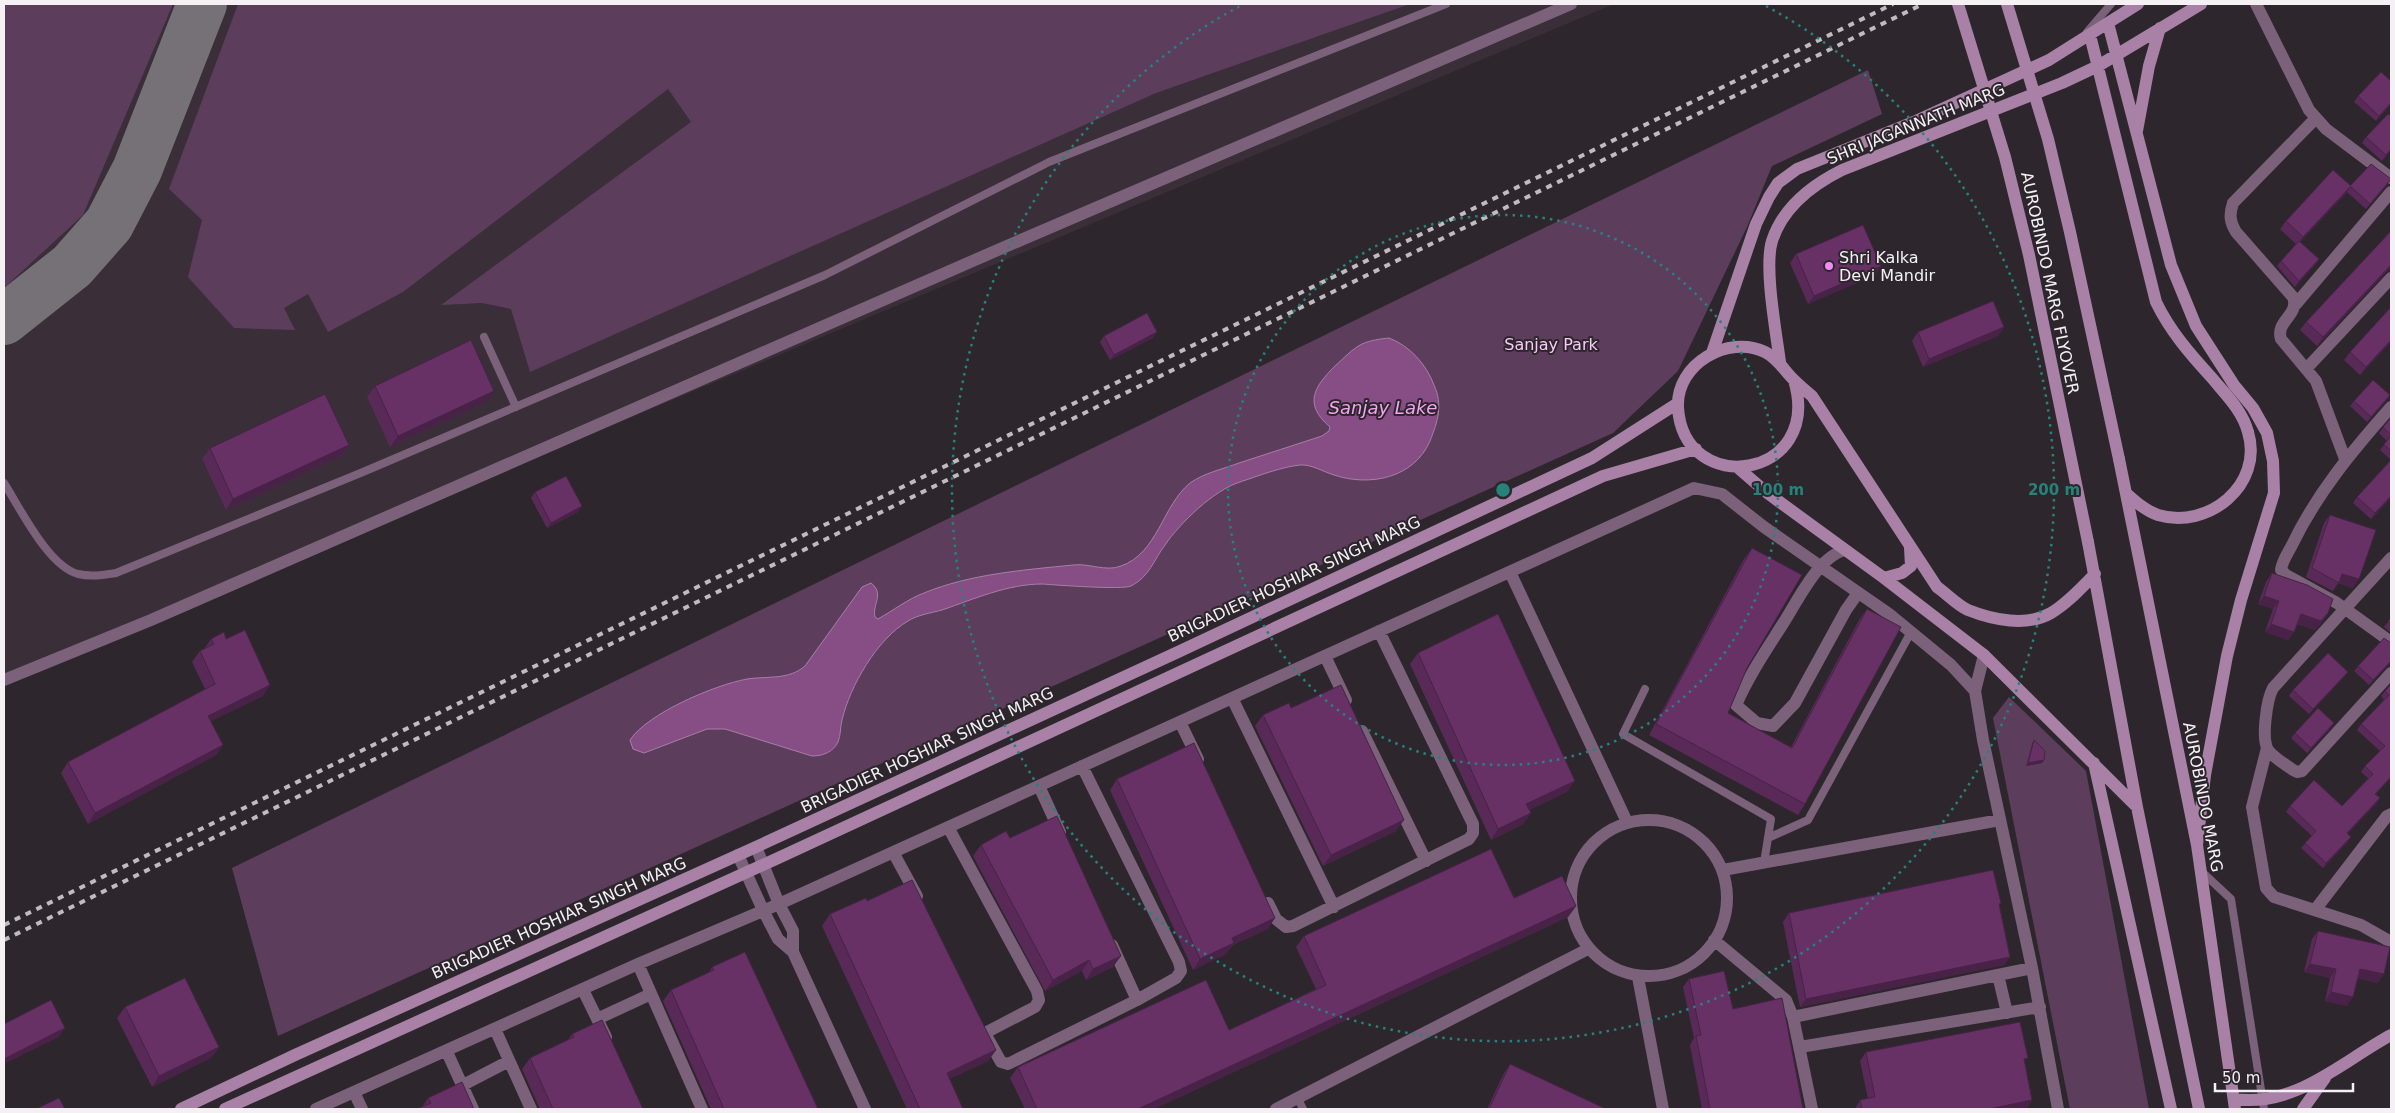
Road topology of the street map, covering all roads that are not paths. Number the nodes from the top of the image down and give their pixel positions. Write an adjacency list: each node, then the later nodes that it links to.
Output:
1 (1446, 4): 26 (lane)
2 (1571, 4): 48 (street)
3 (1958, 4): 38 (main road, AUROBINDO MARG FLYOVER, bridge)
4 (2007, 4): 32 (main road, AUROBINDO MARG FLYOVER, bridge)
5 (2111, 4): 11 (lane)
6 (2138, 4): 9 (main road, SHRI JAGANNATH MARG)
7 (2201, 4): 10 (main road, SHRI JAGANNATH MARG)
8 (2256, 4): 14 (street)
9 (2108, 23): 11 (main road, SHRI JAGANNATH MARG); 12 (main road)
10 (2160, 28): 12 (main road, SHRI JAGANNATH MARG); 15 (main road)
11 (2086, 37): 13 (main road); 21 (main road, SHRI JAGANNATH MARG)
12 (2116, 53): 13 (main road, SHRI JAGANNATH MARG); 15 (main road)
13 (2098, 66): 22 (main road, SHRI JAGANNATH MARG); 32 (main road)
14 (2312, 114): 16 (street); 19 (street)
15 (2136, 135): 65 (main road)
16 (2391, 178)
17 (2391, 192): 19 (street)
18 (2391, 278): 23 (street)
19 (2296, 304): 23 (street)
20 (484, 337): 26 (lane)
21 (1712, 353): 22 (main road); 25 (main road)
22 (1780, 362): 24 (main road)
23 (2307, 368): 29 (street)
24 (1794, 380): 30 (main road); 33 (main road)
25 (1678, 403): 28 (main road); 66 (main road, BRIGADIER HOSHIAR SINGH MARG)
26 (516, 407): 31 (lane)
27 (2391, 407): 29 (street)
28 (1696, 450): 30 (main road); 71 (main road)
29 (2345, 459): 41 (street)
30 (1737, 467): 34 (main road)
31 (4, 483)
32 (2127, 494): 65 (main road, AUROBINDO MARG)
33 (1910, 548): 38 (main road); 39 (main road)
34 (1846, 550): 36 (street); 39 (main road)
35 (2391, 558): 41 (street)
36 (1822, 568): 37 (street); 40 (street); 40 (street)
37 (1510, 572): 42 (street); 61 (street)
38 (2095, 574): 58 (main road)
39 (1884, 578): 45 (main road)
40 (1858, 594): 43 (street)
41 (2345, 608): 44 (street); 53 (street)
42 (1379, 631): 46 (street); 69 (street)
43 (1911, 632): 50 (street); 63 (lane)
44 (2391, 642)
45 (1984, 655): 50 (street); 54 (main road)
46 (1325, 656): 51 (street); 69 (street)
47 (2391, 673): 53 (street)
48 (4, 680)
49 (1645, 689): 63 (lane)
50 (1975, 691): 60 (street)
51 (1232, 698): 52 (street); 78 (street)
52 (1180, 722): 55 (street); 56 (street)
53 (2267, 748): 80 (street)
54 (2094, 763): 58 (main road); 121 (main road)
55 (1082, 766): 57 (street); 92 (street)
56 (1205, 774)
57 (1039, 786): 62 (street); 64 (street)
58 (2137, 807): 122 (main road)
59 (2391, 814): 80 (street)
60 (2000, 820): 70 (street); 87 (street)
61 (1627, 822): 72 (street); 84 (street)
62 (948, 827): 67 (street); 92 (street)
63 (1768, 838): 70 (lane)
64 (1065, 843)
65 (2197, 845): 73 (main road, AUROBINDO MARG)
66 (756, 847): 68 (main road, BRIGADIER HOSHIAR SINGH MARG); 71 (street)
67 (893, 852): 76 (street); 77 (street)
68 (738, 855): 74 (street); 109 (main road, BRIGADIER HOSHIAR SINGH MARG)
69 (1426, 861): 78 (street)
70 (1764, 863): 72 (street)
71 (763, 864): 74 (main road); 77 (street)
72 (1723, 870): 82 (street)
73 (2201, 871): 107 (main road, AUROBINDO MARG); 108 (lane)
74 (746, 873): 79 (street); 110 (main road)
75 (1263, 893): 78 (street)
76 (920, 903)
77 (779, 904): 79 (street); 85 (street)
78 (1334, 907)
79 (763, 910): 85 (street); 86 (street)
80 (2315, 910): 83 (street)
81 (1105, 930): 92 (street)
82 (1714, 940): 89 (street); 95 (street)
83 (2391, 942)
84 (1588, 949): 89 (street); 106 (street)
85 (793, 952): 116 (street)
86 (638, 964): 90 (street); 91 (street)
87 (2032, 968): 88 (street); 93 (street)
88 (1998, 975): 94 (street); 95 (street)
89 (1638, 976): 118 (street)
90 (583, 990): 96 (street); 97 (street)
91 (651, 994): 96 (street); 115 (street)
92 (1137, 1000)
93 (2040, 1007): 94 (street); 120 (street)
94 (2007, 1013): 100 (street)
95 (1793, 1017): 100 (street)
96 (597, 1019): 99 (street)
97 (495, 1029): 101 (street); 102 (street)
98 (2391, 1035): 103 (main road)
99 (610, 1046)
100 (1800, 1047): 119 (street)
101 (447, 1052): 104 (street); 105 (street)
102 (509, 1061): 104 (street); 114 (street)
103 (2325, 1078): 108 (main road); 123 (main road)
104 (463, 1085): 113 (street)
105 (354, 1092): 111 (street); 112 (street)
106 (1301, 1104): 117 (street)
107 (2235, 1104): 108 (main road)
108 (2264, 1105)
109 (181, 1109)
110 (225, 1109)
111 (316, 1109)
112 (362, 1109)
113 (473, 1109)
114 (531, 1109)
115 (702, 1109)
116 (865, 1109)
117 (1276, 1109)
118 (1663, 1109)
119 (1812, 1109)
120 (2058, 1109)
121 (2170, 1109)
122 (2199, 1109)
123 (2303, 1109)

